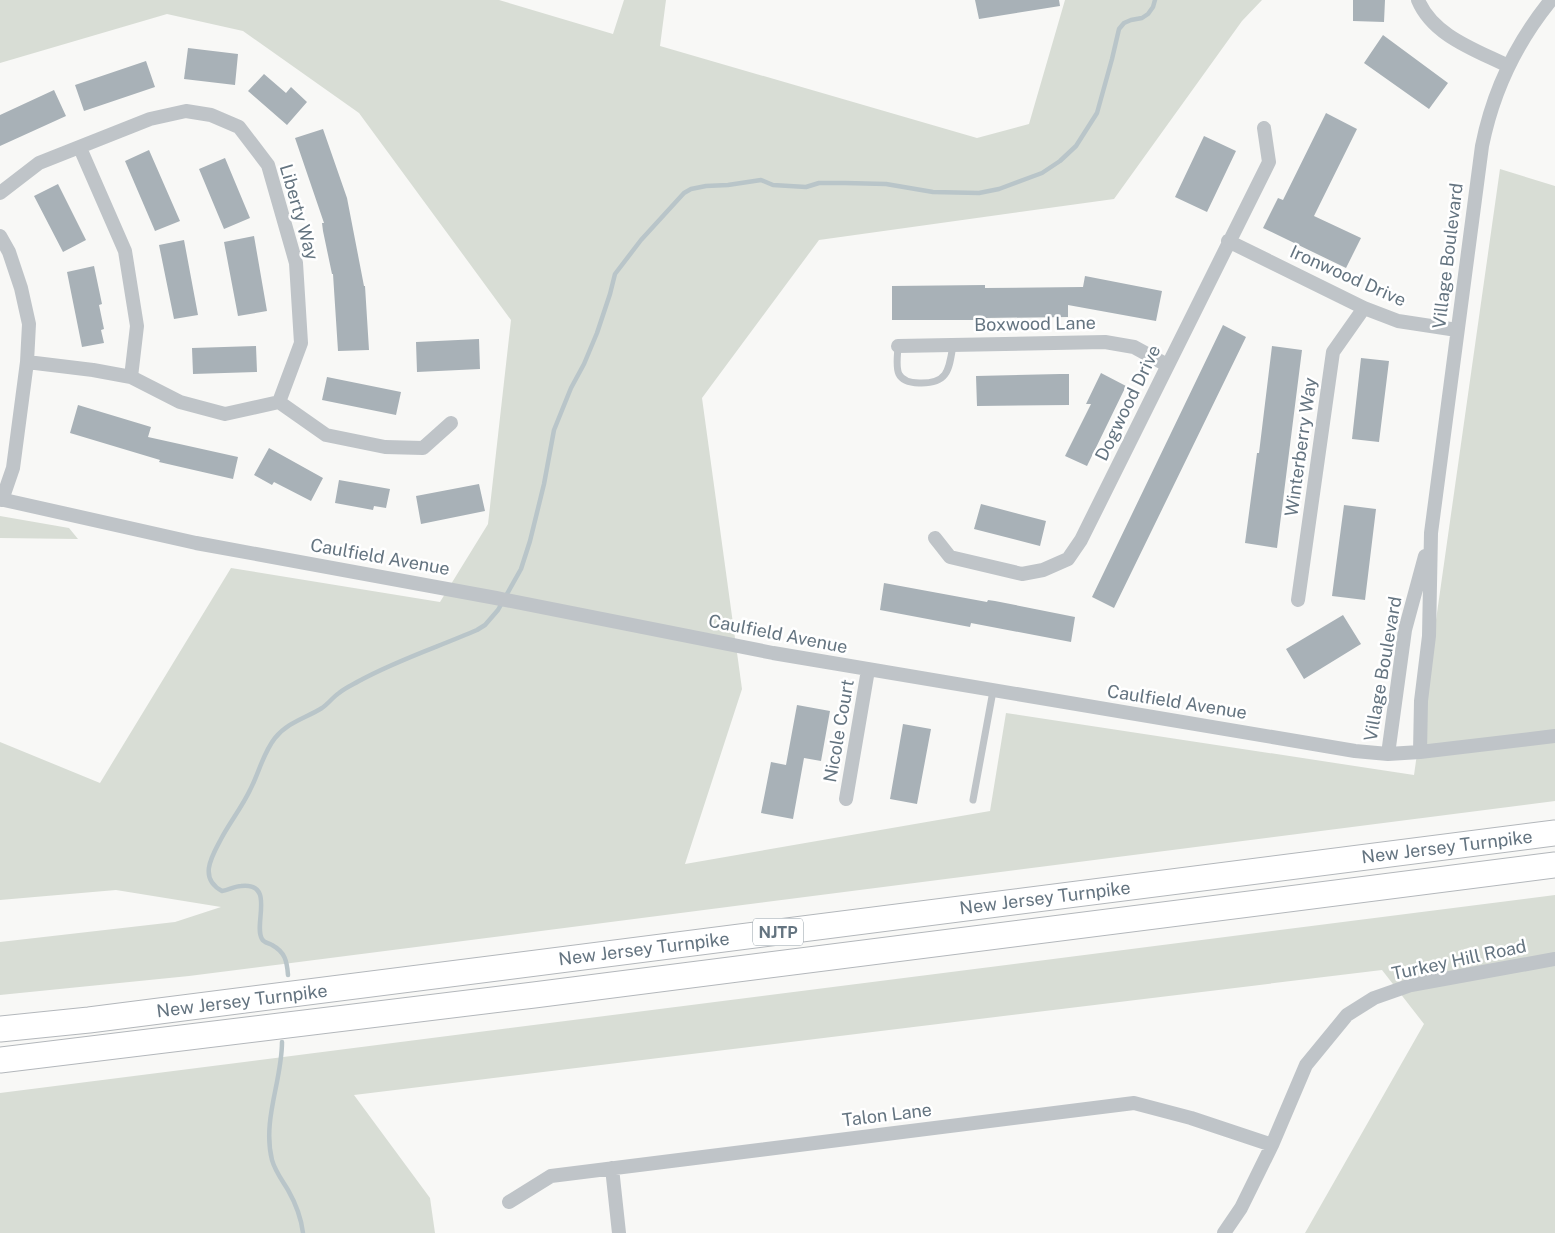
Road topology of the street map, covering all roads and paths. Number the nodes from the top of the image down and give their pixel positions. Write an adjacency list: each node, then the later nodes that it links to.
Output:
1 (1418, 0): 3 (street)
2 (1552, 0): 3 (street, Village Boulevard)
3 (1508, 66): 10 (street, Village Boulevard)
4 (1264, 128): 8 (street, Dogwood Drive)
5 (80, 148): 6 (street, Liberty Way); 15 (street); 16 (street, Liberty Way)
6 (0, 193)
7 (0, 236): 13 (street)
8 (1228, 241): 9 (street, Ironwood Drive); 14 (street, Dogwood Drive)
9 (1364, 308): 10 (street, Ironwood Drive); 21 (street, Winterberry Way)
10 (1457, 330): 19 (street, Village Boulevard)
11 (953, 345): 12 (street, Boxwood Lane); 12 (lane); 14 (street, Boxwood Lane)
12 (898, 346)
13 (27, 362): 15 (street); 18 (street)
14 (1167, 365): 20 (street, Dogwood Drive)
15 (131, 377): 16 (street)
16 (279, 402): 17 (street)
17 (451, 423)
18 (1, 500): 22 (street, Caulfield Avenue)
19 (1431, 533): 25 (street, Village Boulevard); 26 (street, Village Boulevard)
20 (935, 538)
21 (1298, 600)
22 (868, 670): 23 (street, Caulfield Avenue); 27 (street, Nicole Court)
23 (993, 691): 26 (street, Caulfield Avenue); 28 (lane)
24 (1555, 736): 25 (street, Caulfield Avenue)
25 (1420, 752): 26 (street, Caulfield Avenue)
26 (1388, 754)
27 (846, 799)
28 (974, 800)
29 (1555, 833): 32 (highway, New Jersey Turnpike / NJTP)
30 (1555, 865): 33 (highway, New Jersey Turnpike / NJTP)
31 (1555, 959): 34 (street, Turkey Hill Road)
32 (0, 1029)
33 (0, 1060)
34 (1272, 1145): 35 (street, Talon Lane); 38 (street, Turkey Hill Road)
35 (612, 1168): 36 (street, Talon Lane); 37 (street)
36 (509, 1202)
37 (619, 1233)
38 (1224, 1233)

